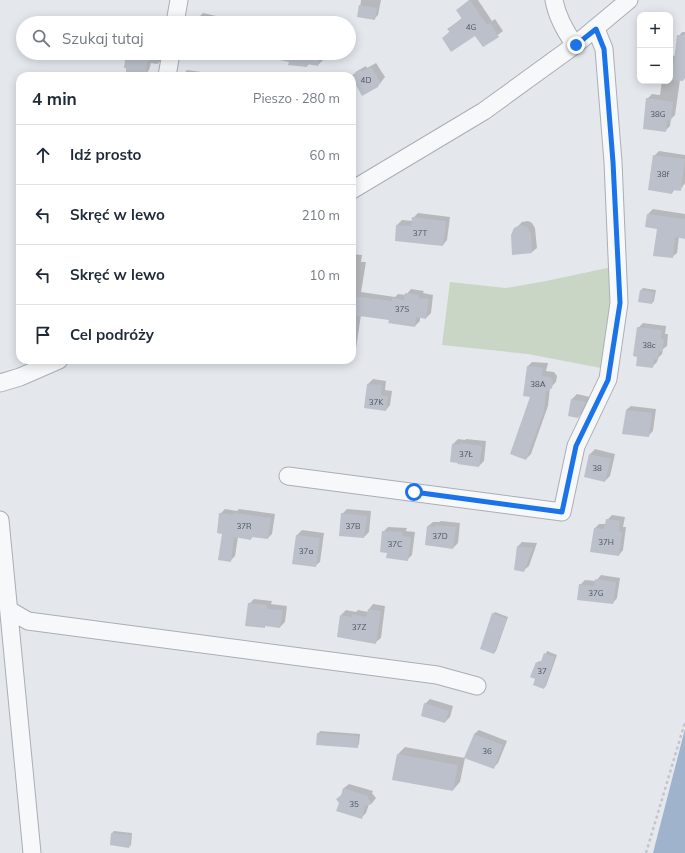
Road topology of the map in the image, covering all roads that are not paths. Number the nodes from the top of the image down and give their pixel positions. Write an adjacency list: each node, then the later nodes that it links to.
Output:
1 (179, 0): 4 (street)
2 (554, 0): 6 (street)
3 (628, 0): 5 (street)
4 (177, 16)
5 (596, 29): 6 (street); 12 (street)
6 (576, 45): 9 (street)
7 (170, 60): 8 (street)
8 (168, 72)
9 (356, 188)
10 (49, 364): 11 (street)
11 (0, 383)
12 (288, 476)
13 (0, 520): 14 (street)
14 (9, 610): 15 (street); 16 (street)
15 (477, 686)
16 (32, 853)

